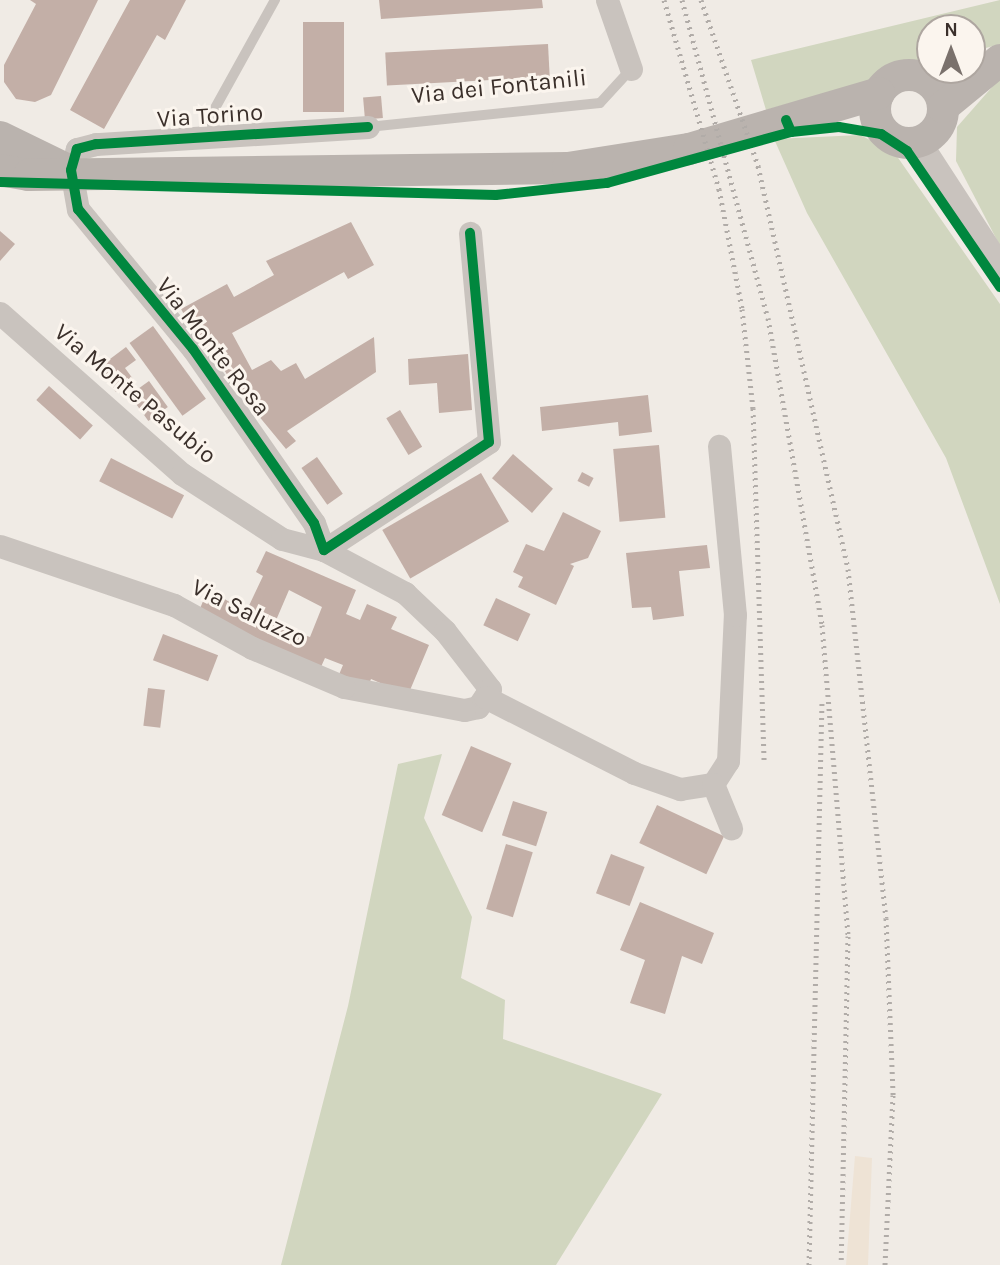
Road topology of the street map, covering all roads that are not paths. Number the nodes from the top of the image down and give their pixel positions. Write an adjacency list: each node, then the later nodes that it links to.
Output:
1 (275, 0): 15 (lane)
2 (607, 0): 4 (street, Via dei Fontanili)
3 (986, 62): 5 (main road)
4 (631, 69): 12 (lane, Via dei Fontanili)
5 (986, 72)
6 (916, 76): 9 (main road)
7 (937, 84): 10 (main road)
8 (971, 84): 10 (main road)
9 (878, 93): 11 (main road); 13 (main road)
10 (943, 107): 16 (main road)
11 (794, 118): 13 (main road); 18 (main road)
12 (368, 127): 15 (street, Via Torino)
13 (880, 127): 16 (main road)
14 (0, 136): 18 (main road)
15 (199, 136): 18 (street, Via Torino)
16 (917, 142): 20 (street)
17 (0, 170): 18 (main road)
18 (71, 170): 24 (street, Via Monte Rosa)
19 (470, 233): 24 (street)
20 (1000, 270)
21 (0, 313): 24 (street, Via Monte Pasubio)
22 (719, 446): 26 (street)
23 (0, 546): 25 (street, Via Saluzzo)
24 (324, 550): 25 (street, Via Monte Pasubio)
25 (482, 702): 26 (street, Via Saluzzo)
26 (713, 784): 27 (street)
27 (731, 828)

